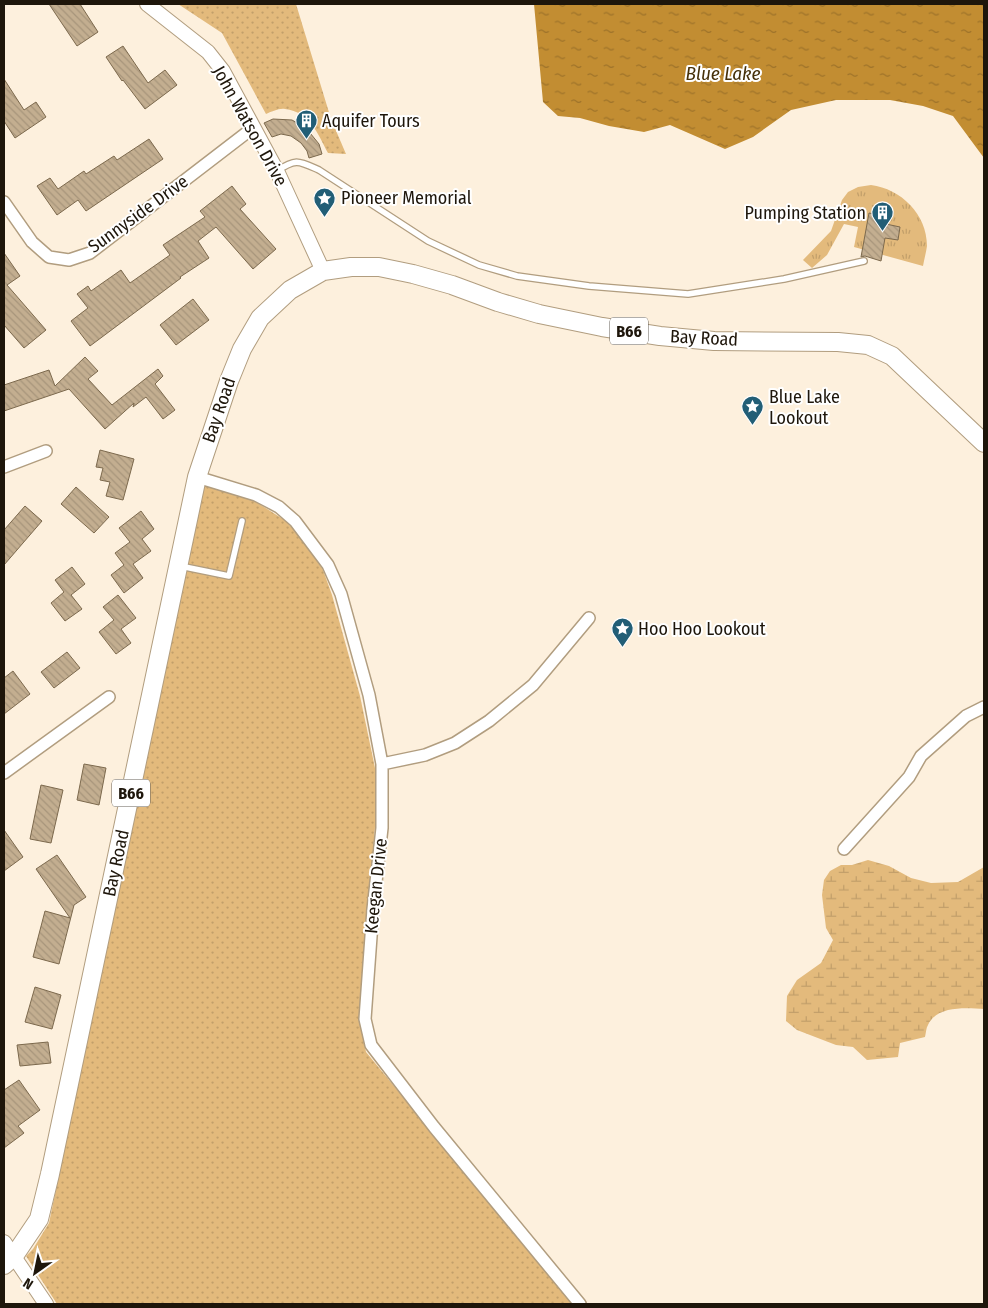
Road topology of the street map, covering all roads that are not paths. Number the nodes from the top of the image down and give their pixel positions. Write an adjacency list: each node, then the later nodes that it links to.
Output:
1 (148, 4): 2 (street, John Watson Drive)
2 (254, 127): 3 (street, John Watson Drive); 4 (street, Sunnyside Drive)
3 (277, 172): 5 (lane); 6 (street, John Watson Drive)
4 (4, 202)
5 (864, 261)
6 (323, 271): 7 (main road, Bay Road / B66); 10 (main road, Bay Road / B66)
7 (984, 443)
8 (46, 451): 9 (street)
9 (4, 467)
10 (197, 476): 12 (main road, Bay Road / B66); 16 (street, Keegan Drive)
11 (242, 521): 12 (lane)
12 (178, 566): 19 (main road, Bay Road / B66)
13 (589, 618): 16 (street)
14 (109, 697): 17 (street)
15 (984, 707): 18 (street)
16 (382, 764): 21 (street, Keegan Drive)
17 (4, 773)
18 (844, 849)
19 (7, 1254): 20 (street)
20 (46, 1304)
21 (580, 1304)

